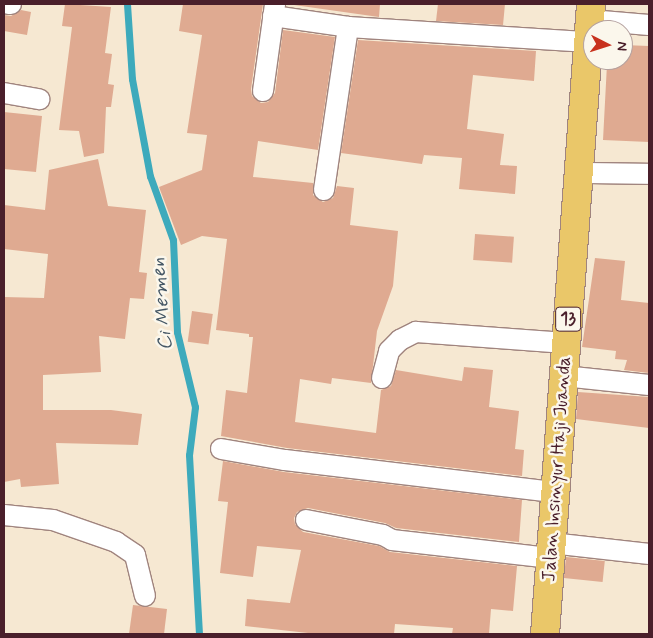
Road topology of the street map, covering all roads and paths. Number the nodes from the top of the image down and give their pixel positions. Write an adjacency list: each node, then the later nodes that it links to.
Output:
1 (274, 10): 5 (street); 7 (street)
2 (583, 22): 5 (street)
3 (633, 24): 4 (street)
4 (649, 25)
5 (348, 27): 12 (street)
6 (587, 70): 10 (highway, Jalan Insinyur Haji Juanda / 13)
7 (263, 91)
8 (4, 93): 9 (street)
9 (39, 99)
10 (579, 173): 11 (street); 13 (highway, Jalan Insinyur Haji Juanda / 13)
11 (649, 174)
12 (324, 190)
13 (566, 343): 14 (highway, Jalan Insinyur Haji Juanda / 13); 15 (street)
14 (564, 376): 16 (street); 18 (highway, Jalan Insinyur Haji Juanda / 13)
15 (382, 378)
16 (649, 385)
17 (221, 449): 18 (street)
18 (555, 492): 21 (highway, Jalan Insinyur Haji Juanda / 13)
19 (4, 515): 23 (street)
20 (306, 520): 21 (street)
21 (551, 550): 22 (street); 24 (highway, Jalan Insinyur Haji Juanda / 13)
22 (649, 554)
23 (145, 596)
24 (545, 634)

